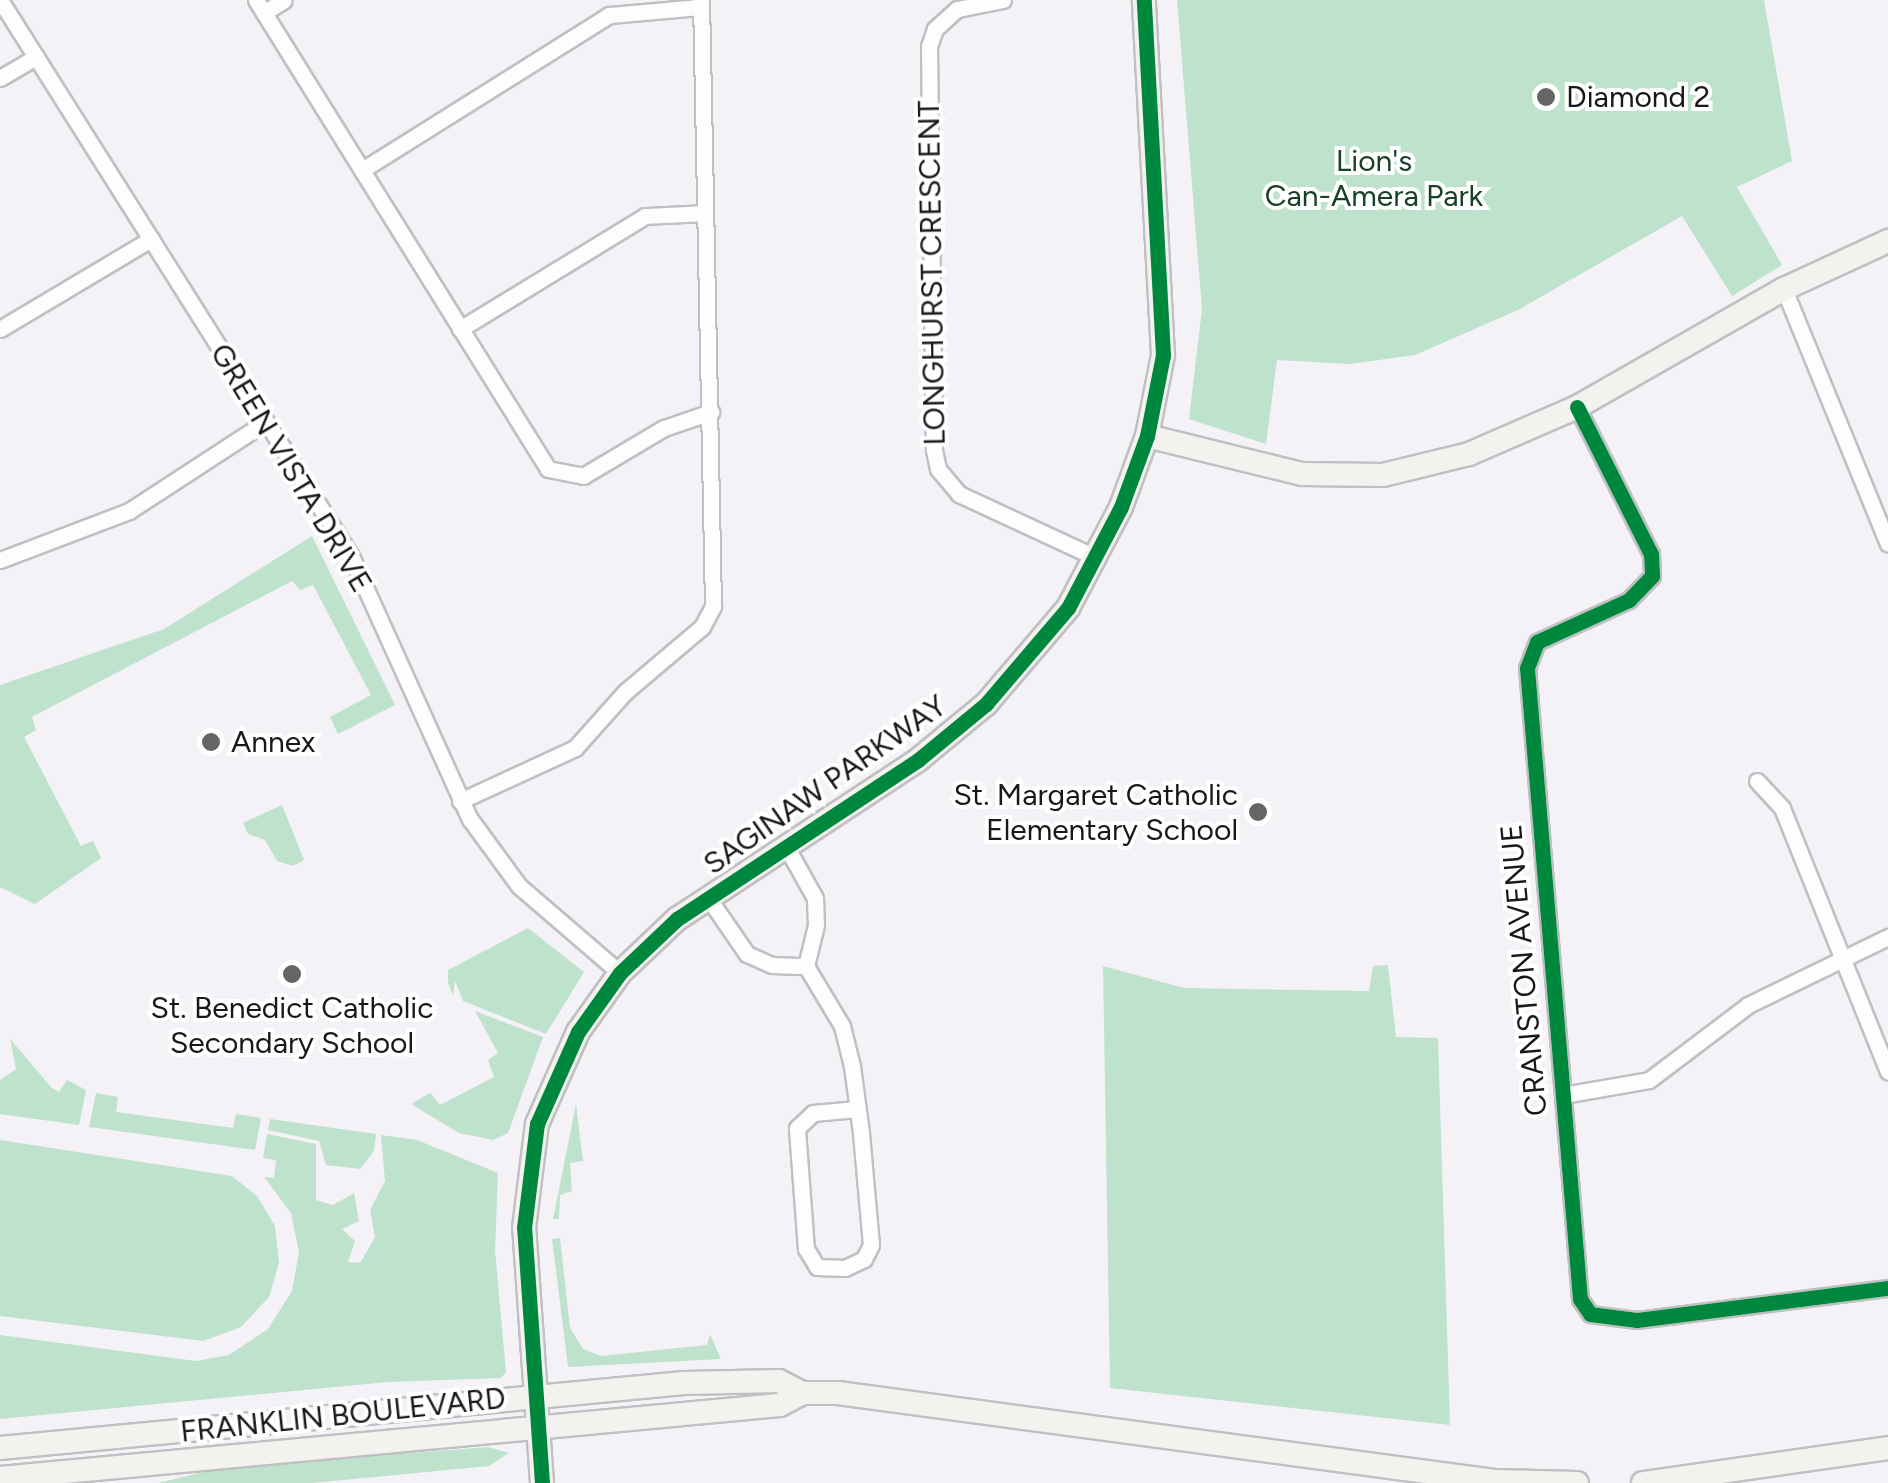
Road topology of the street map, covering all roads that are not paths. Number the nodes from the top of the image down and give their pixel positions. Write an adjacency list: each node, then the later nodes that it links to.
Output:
1 (0, 0): 7 (street, GREEN VISTA DRIVE)
2 (284, 0): 6 (street)
3 (1003, 0): 21 (street, LONGHURST CRESCENT)
4 (1144, 0): 19 (main road, SAGINAW PARKWAY)
5 (701, 3): 9 (street); 10 (street)
6 (261, 6): 9 (street)
7 (36, 57): 8 (street); 11 (street, GREEN VISTA DRIVE)
8 (0, 78)
9 (362, 170): 15 (street)
10 (704, 213): 15 (street); 17 (street)
11 (152, 239): 14 (street); 18 (street, GREEN VISTA DRIVE)
12 (1888, 241): 13 (main road)
13 (1784, 289): 16 (main road); 20 (street)
14 (0, 329)
15 (460, 329): 17 (street)
16 (1576, 407): 19 (main road); 32 (street, CRANSTON AVENUE)
17 (711, 412): 24 (street)
18 (264, 423): 22 (street); 24 (street, GREEN VISTA DRIVE)
19 (1147, 436): 21 (main road, SAGINAW PARKWAY)
20 (1888, 544)
21 (1097, 558): 25 (main road, SAGINAW PARKWAY)
22 (0, 560)
23 (1757, 781): 28 (street)
24 (460, 801): 30 (street, GREEN VISTA DRIVE)
25 (786, 848): 26 (main road, SAGINAW PARKWAY); 29 (street)
26 (709, 899): 29 (street); 30 (main road, SAGINAW PARKWAY)
27 (1888, 937): 28 (street)
28 (1842, 958): 31 (street); 32 (street)
29 (806, 966): 33 (street)
30 (620, 972): 36 (main road, SAGINAW PARKWAY)
31 (1888, 1072)
32 (1564, 1095): 34 (street, CRANSTON AVENUE)
33 (858, 1109): 33 (street)
34 (1888, 1288)
35 (803, 1393): 36 (main road, FRANKLIN BOULEVARD); 37 (main road, FRANKLIN BOULEVARD); 42 (main road, FRANKLIN BOULEVARD)
36 (536, 1397): 37 (main road, SAGINAW PARKWAY); 38 (main road, FRANKLIN BOULEVARD)
37 (538, 1426): 40 (main road, FRANKLIN BOULEVARD); 41 (main road, SAGINAW PARKWAY)
38 (0, 1448)
39 (1888, 1448): 43 (main road)
40 (0, 1478)
41 (542, 1483)
42 (1578, 1483)
43 (1644, 1483)

